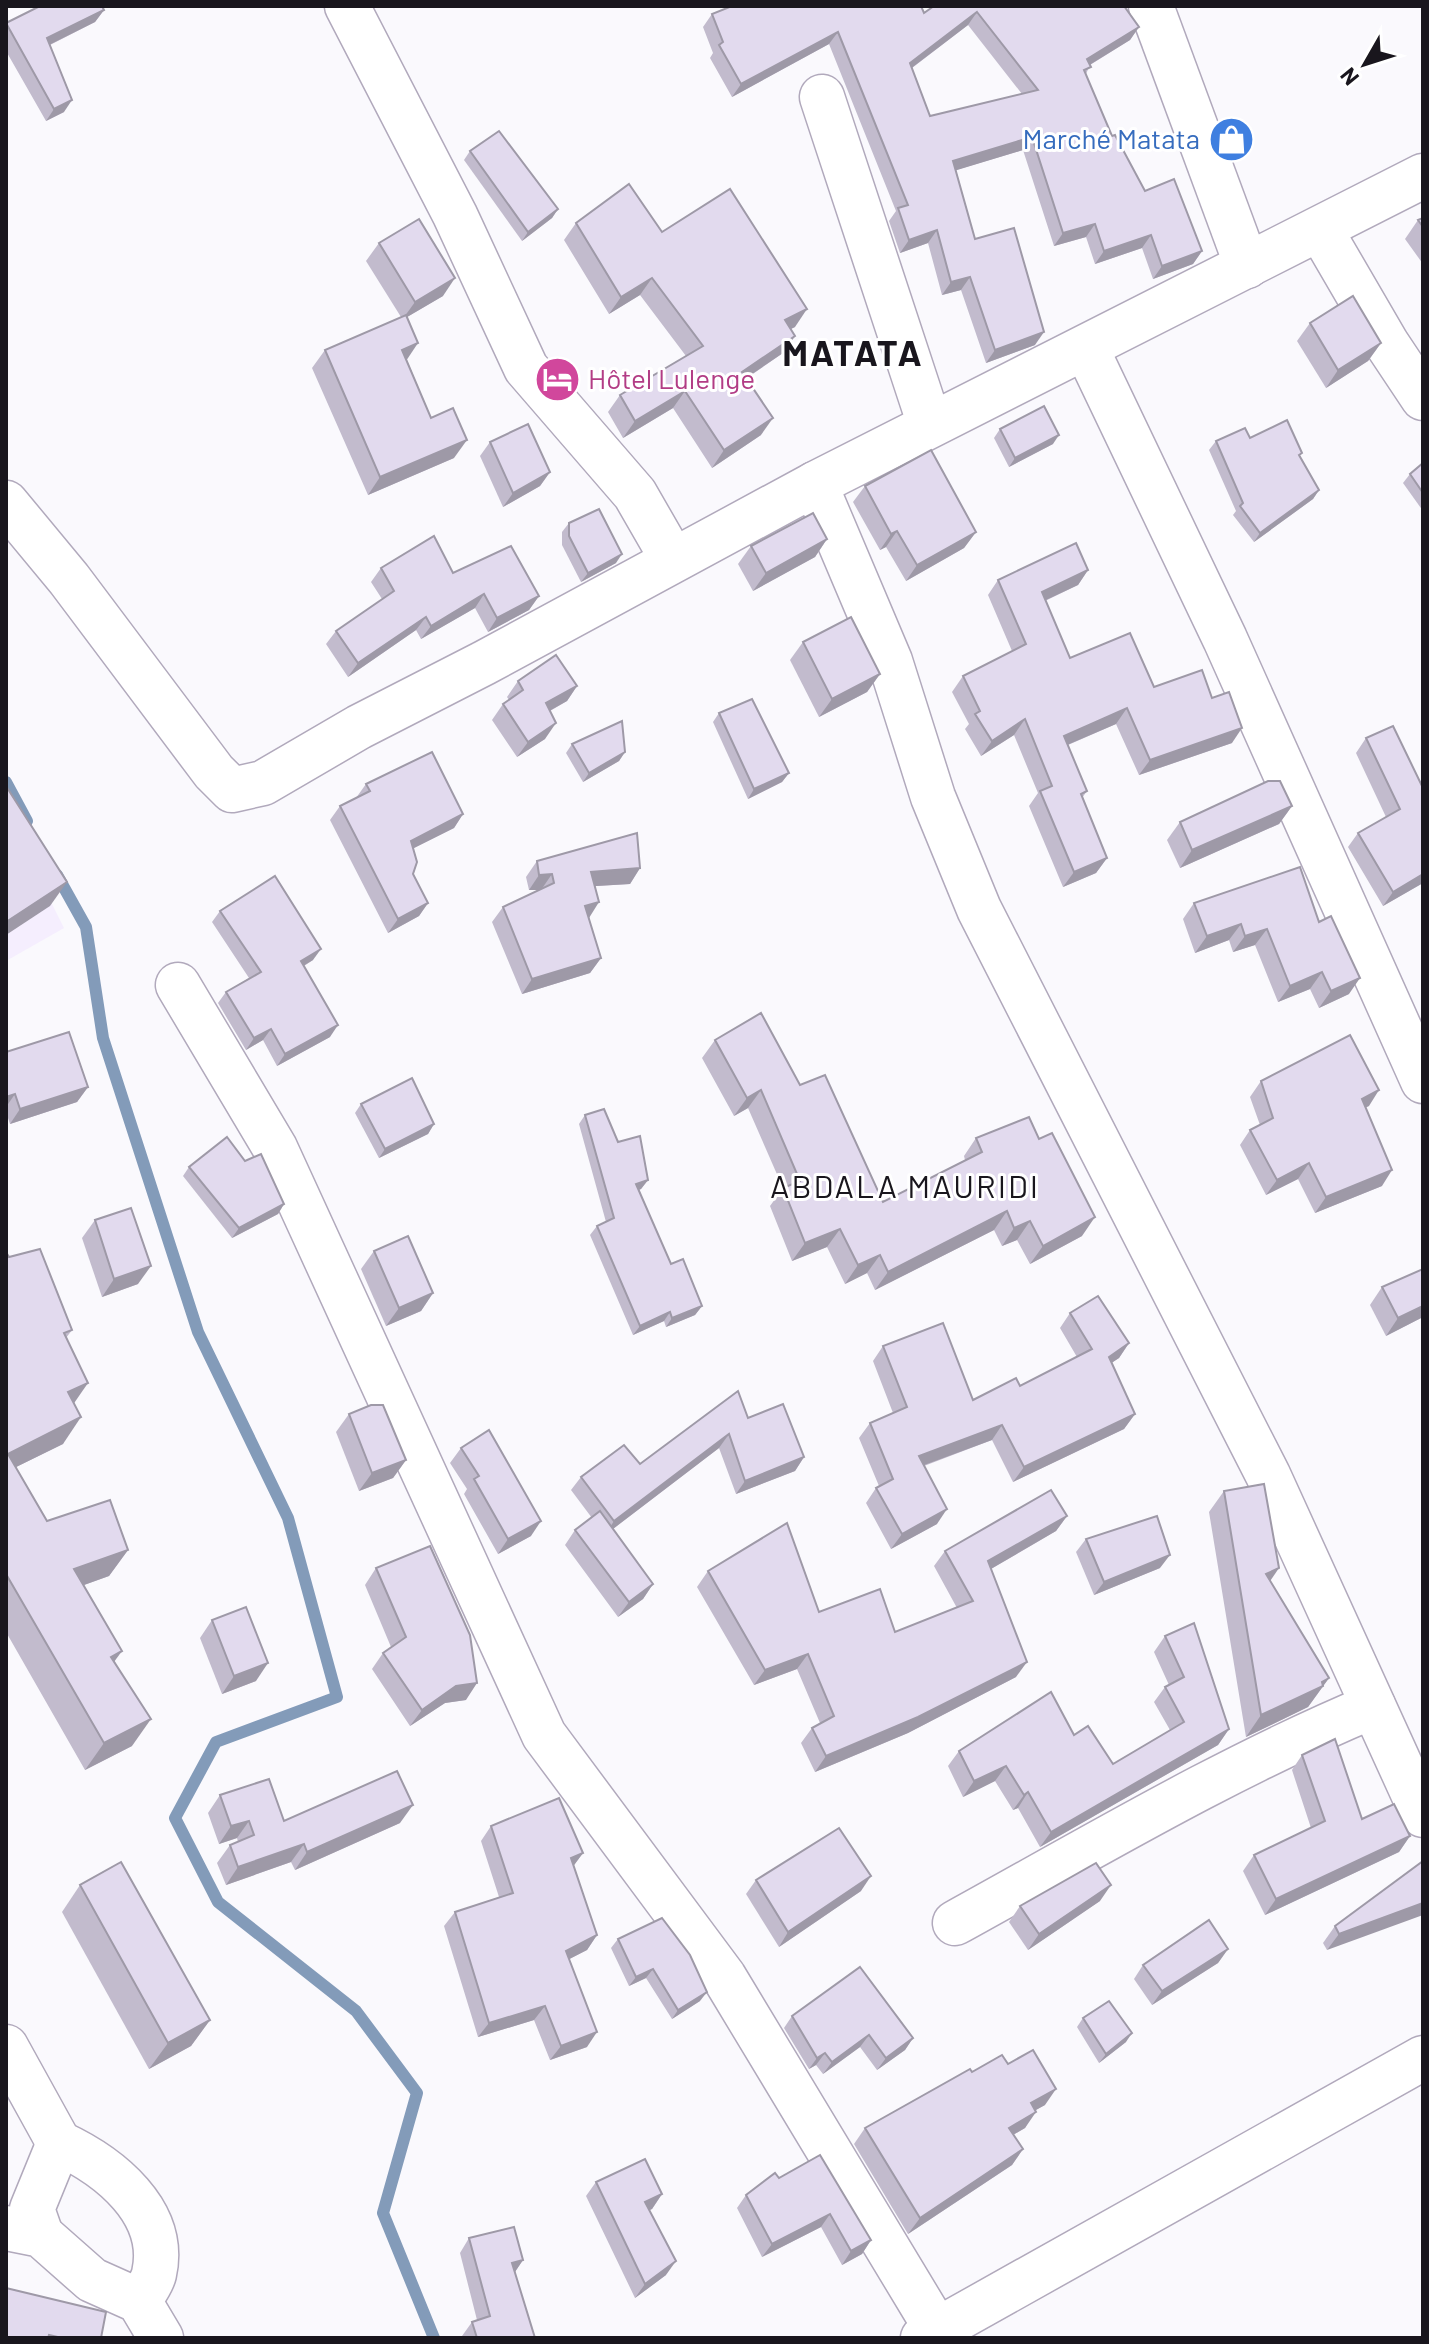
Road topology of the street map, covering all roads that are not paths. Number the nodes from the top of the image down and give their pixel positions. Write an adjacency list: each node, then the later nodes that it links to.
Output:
1 (347, 6): 12 (street)
2 (1151, 6): 6 (street)
3 (822, 97): 9 (street)
4 (1423, 176): 5 (street)
5 (1320, 229): 6 (street); 8 (street)
6 (1247, 266): 7 (street)
7 (1086, 348): 9 (street); 14 (street)
8 (1423, 398)
9 (930, 425): 10 (street)
10 (815, 484): 12 (street); 15 (street)
11 (6, 503): 12 (street)
12 (673, 560)
13 (178, 985): 23 (street)
14 (1423, 1081)
15 (1373, 1706): 16 (street); 17 (street)
16 (1423, 1815)
17 (955, 1923)
18 (6, 2047): 20 (street)
19 (1423, 2058): 23 (street)
20 (59, 2143): 21 (street); 22 (street)
21 (23, 2232): 22 (street)
22 (139, 2301): 24 (street)
23 (930, 2334)
24 (161, 2338)

